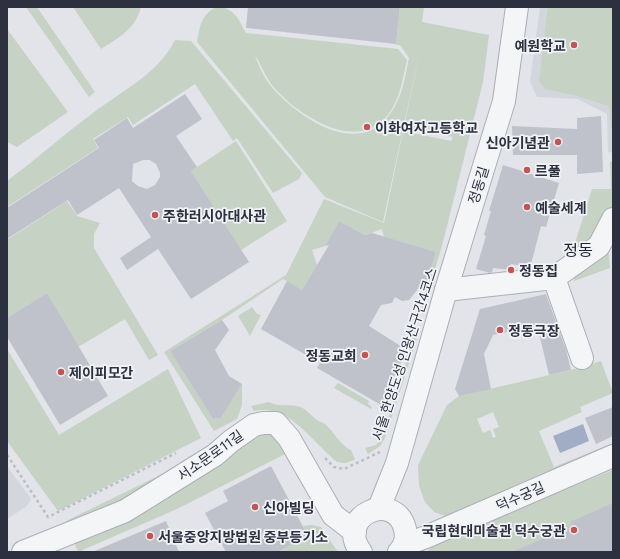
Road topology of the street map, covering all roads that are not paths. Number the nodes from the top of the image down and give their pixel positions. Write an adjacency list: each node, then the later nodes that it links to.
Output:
1 (517, 7): 4 (street, 정동길)
2 (613, 219): 3 (street)
3 (554, 278): 4 (street); 5 (street)
4 (446, 290): 7 (street, 정동길)
5 (582, 358)
6 (613, 456): 9 (street, 덕수궁길)
7 (379, 508): 8 (street); 9 (street)
8 (358, 542): 10 (street, 서소문로11길)
9 (402, 549)
10 (23, 552)

